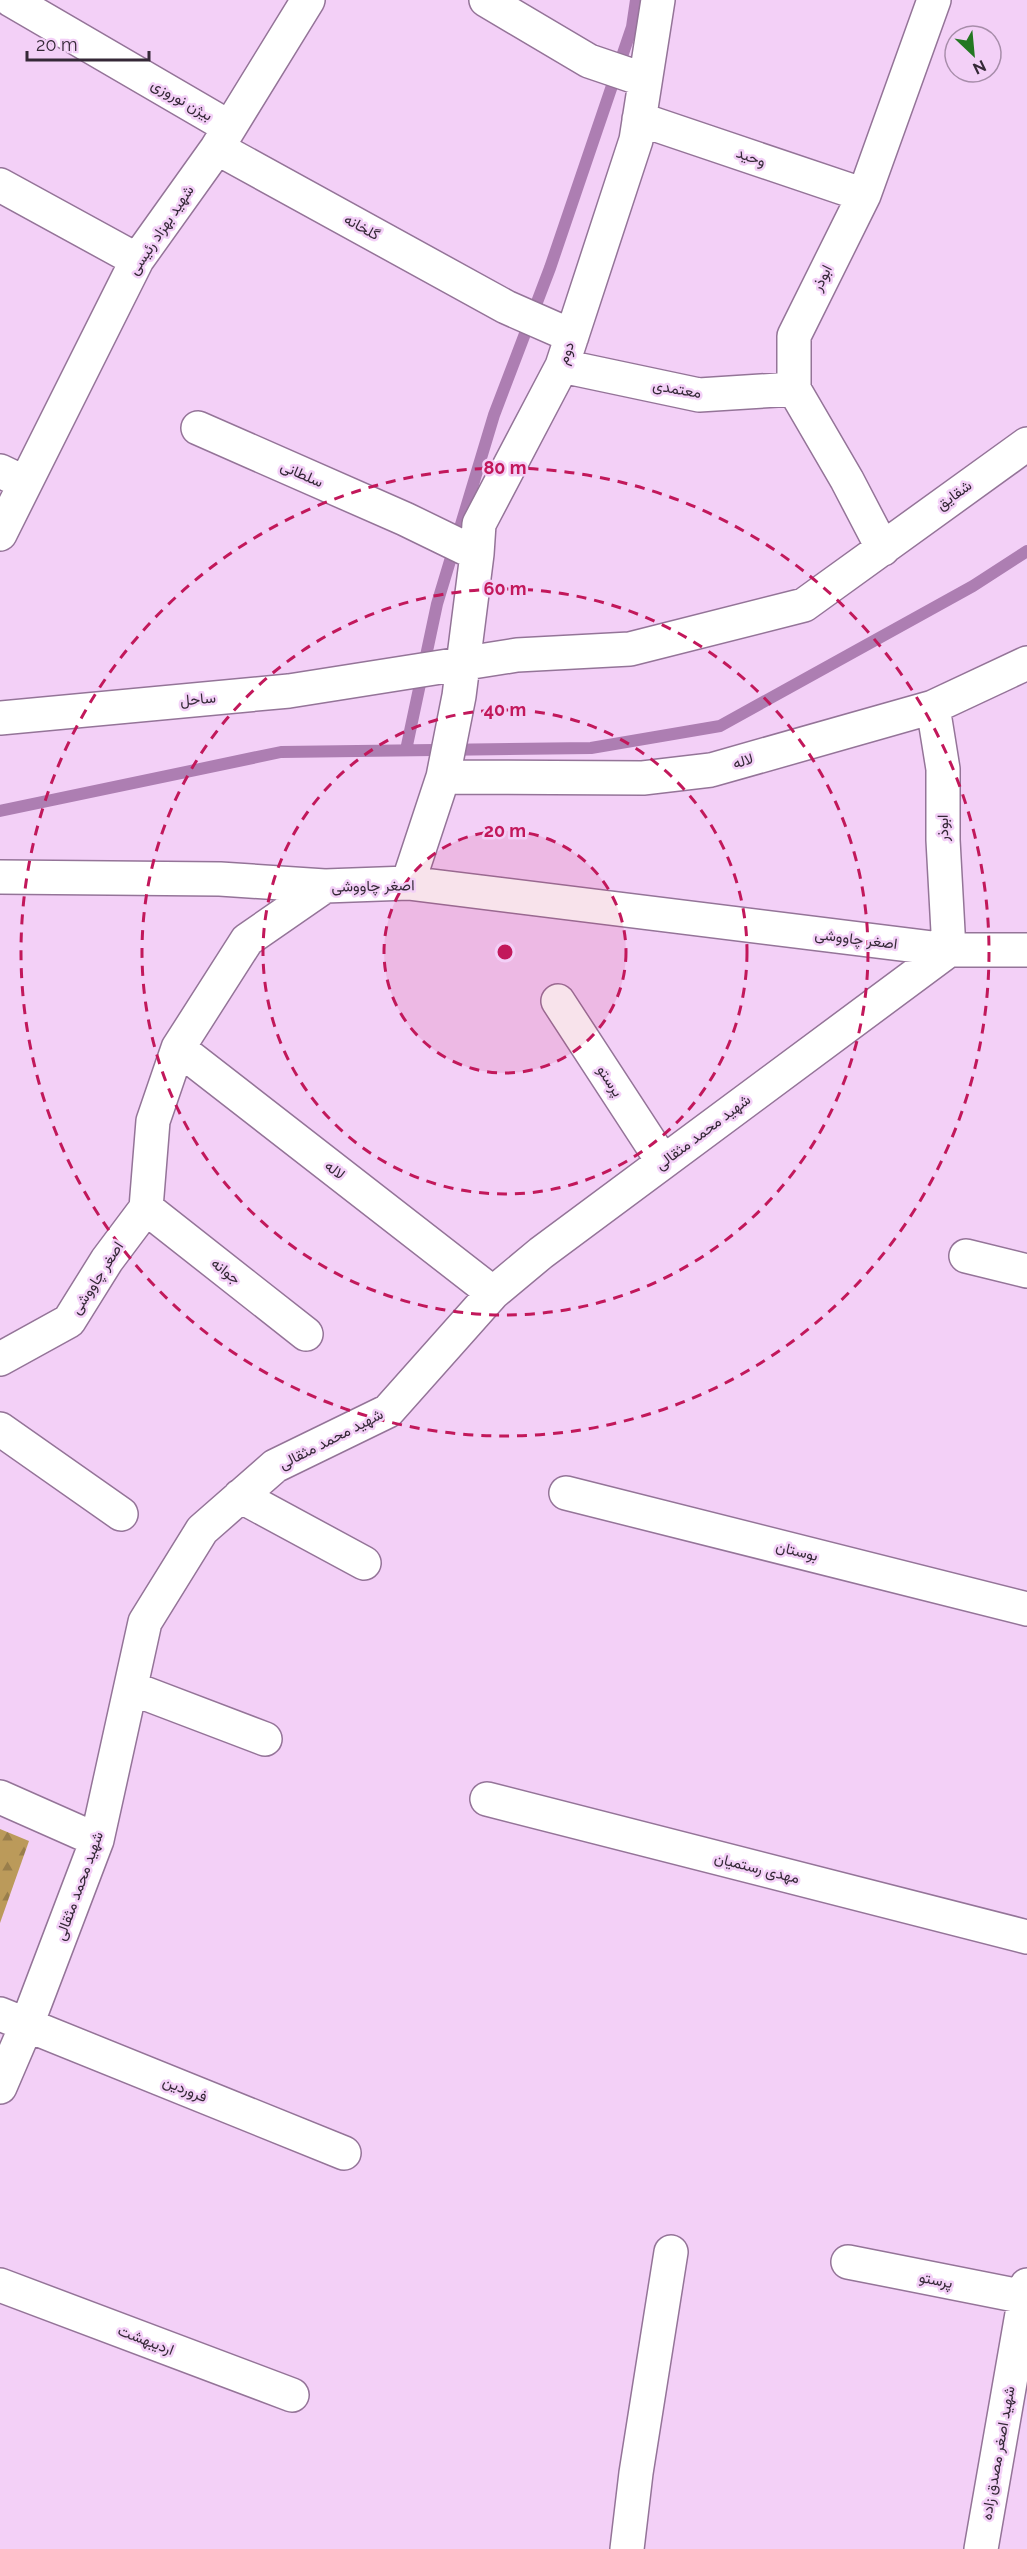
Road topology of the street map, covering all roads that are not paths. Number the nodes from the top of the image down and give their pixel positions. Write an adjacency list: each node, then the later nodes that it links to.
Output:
1 (11, 0): 8 (street, بیژن نوروزی)
2 (308, 0): 8 (street, شهید بهزاد رئیسی)
3 (486, 0): 6 (street)
4 (658, 0): 6 (street, دوم)
5 (934, 0): 10 (street, ابوذر)
6 (645, 80): 7 (street, دوم)
7 (639, 119): 10 (street, وحید); 12 (street, دوم)
8 (223, 138): 11 (street, شهید بهزاد رئیسی); 12 (street, گلخانه)
9 (0, 185): 11 (street)
10 (864, 195): 13 (street, ابوذر)
11 (137, 260): 16 (street, شهید بهزاد رئیسی)
12 (567, 351): 13 (street, معتمدی); 19 (street, دوم)
13 (794, 389): 18 (street)
14 (198, 428): 19 (street, سلطانی)
15 (1027, 444): 18 (street, شقایق)
16 (12, 477): 17 (street, شهید بهزاد رئیسی)
17 (0, 534)
18 (883, 549): 21 (street)
19 (477, 554): 21 (street, دوم)
20 (1027, 663): 22 (street, لاله)
21 (453, 665): 23 (street, ساحل); 24 (street, دوم)
22 (933, 707): 24 (street, لاله); 28 (street, ابوذر)
23 (0, 718)
24 (443, 777): 26 (street, دوم)
25 (0, 877): 27 (street)
26 (408, 883): 27 (street, اصغر چاووشی); 28 (street, اصغر چاووشی)
27 (325, 886): 31 (street, اصغر چاووشی)
28 (949, 950): 29 (street, اصغر چاووشی); 32 (street, شهید محمد مثقالی)
29 (1027, 950)
30 (558, 1001): 32 (street, پرستو)
31 (178, 1048): 33 (street, اصغر چاووشی); 36 (street, لاله)
32 (663, 1162): 36 (street, شهید محمد مثقالی)
33 (146, 1208): 37 (street, جوانه); 38 (street, اصغر چاووشی)
34 (966, 1256): 35 (street)
35 (1027, 1271)
36 (493, 1293): 41 (street, شهید محمد مثقالی)
37 (306, 1334)
38 (0, 1359)
39 (0, 1429): 42 (street)
40 (566, 1493): 44 (street, بوستان)
41 (240, 1497): 43 (street); 45 (street, شهید محمد مثقالی)
42 (121, 1514)
43 (364, 1563)
44 (1027, 1610)
45 (131, 1688): 46 (street); 49 (street, شهید محمد مثقالی)
46 (265, 1739)
47 (0, 1797): 49 (street)
48 (487, 1799): 50 (street, مهدی رستمیان)
49 (98, 1840): 51 (street, شهید محمد مثقالی)
50 (1027, 1937)
51 (14, 2019): 52 (street, شهید محمد مثقالی); 53 (street, فروردین)
52 (0, 2087)
53 (344, 2153)
54 (671, 2252): 59 (street)
55 (848, 2262): 57 (street, پرستو)
56 (0, 2285): 58 (street, اردیبهشت)
57 (1026, 2291): 60 (street, شهید اصغر مصدق زاده)
58 (292, 2395)
59 (627, 2549)
60 (981, 2549)

